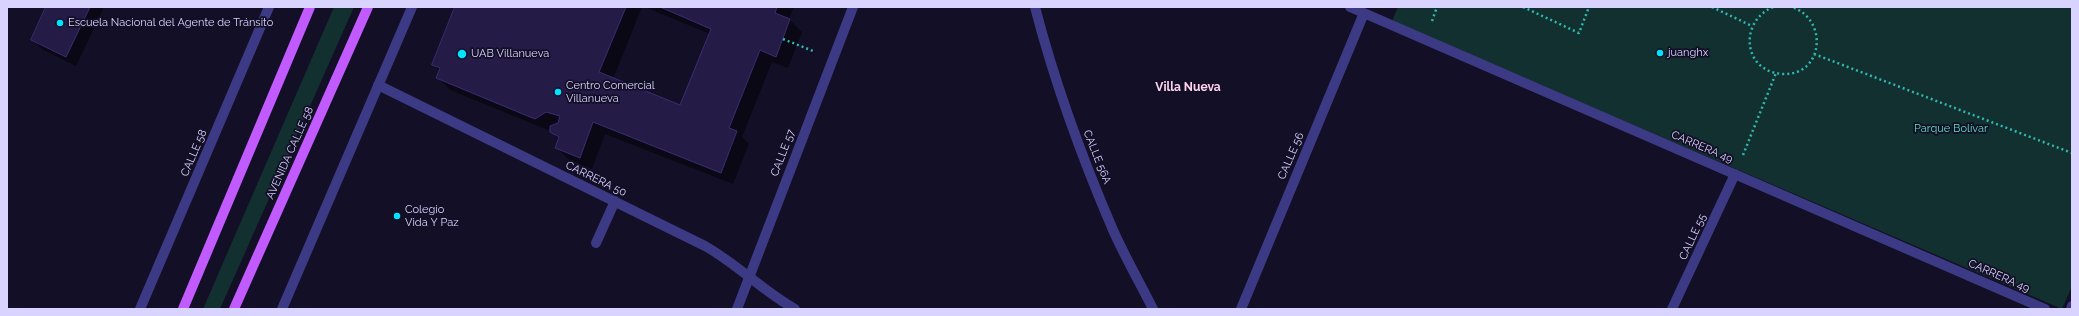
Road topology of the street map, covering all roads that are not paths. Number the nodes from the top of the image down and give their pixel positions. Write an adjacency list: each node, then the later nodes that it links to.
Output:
1 (269, 7): 15 (street, CALLE 58)
2 (310, 7): 16 (main road)
3 (368, 7): 17 (main road, AVENIDA CALLE 58)
4 (412, 7): 9 (street)
5 (853, 7): 13 (street, CALLE 57)
6 (1035, 7): 21 (street, CALLE 56A)
7 (1350, 7): 8 (street, CARRERA 49)
8 (1364, 13): 10 (street, CARRERA 49); 22 (street, CALLE 56)
9 (378, 85): 11 (street, CARRERA 50); 18 (street)
10 (1735, 174): 23 (street, CALLE 55); 24 (street, CARRERA 49)
11 (615, 201): 12 (street); 13 (street, CARRERA 50)
12 (596, 242)
13 (748, 276): 19 (street, CALLE 57); 20 (street, CARRERA 50)
14 (2072, 306): 25 (street)
15 (140, 309)
16 (183, 309)
17 (234, 309)
18 (282, 309)
19 (737, 309)
20 (795, 309)
21 (1153, 309)
22 (1241, 309)
23 (1672, 309)
24 (2045, 309)
25 (2071, 309)

